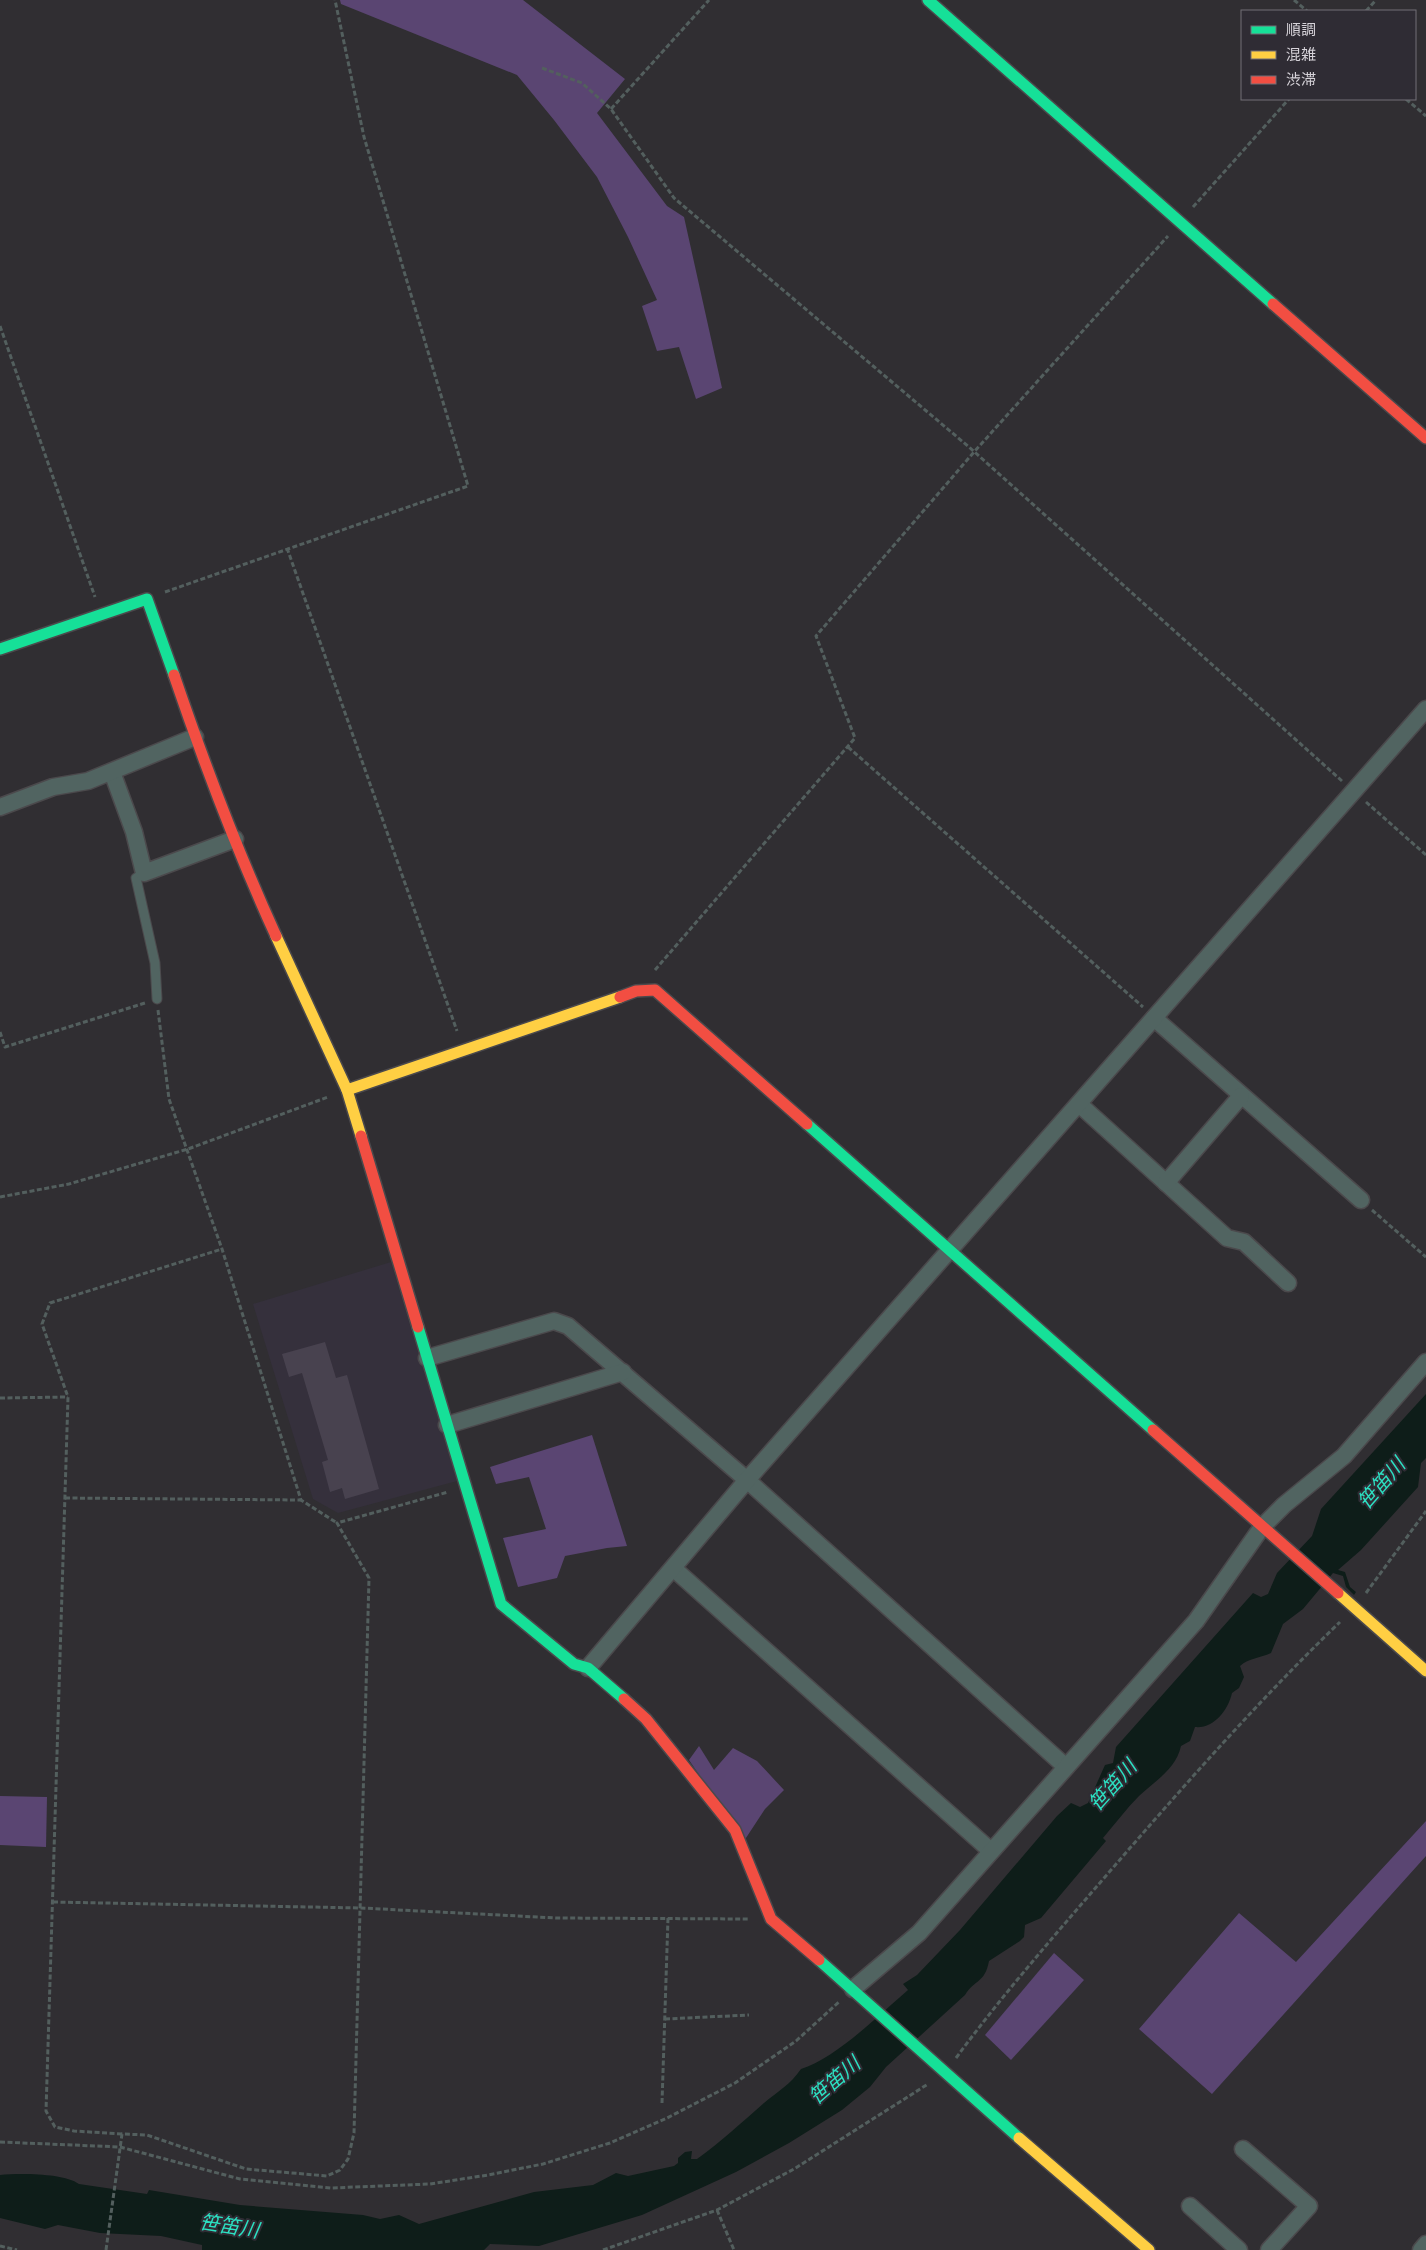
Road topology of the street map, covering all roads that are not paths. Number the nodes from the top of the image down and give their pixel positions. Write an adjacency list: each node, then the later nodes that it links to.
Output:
1 (928, 0): 2 (street)
2 (1426, 438)
3 (0, 649): 5 (street)
4 (1426, 709): 11 (street)
5 (195, 737): 6 (street); 8 (street)
6 (112, 772): 7 (street); 9 (street)
7 (0, 807)
8 (236, 839): 9 (street); 12 (street)
9 (144, 873): 10 (lane)
10 (157, 999)
11 (1154, 1018): 13 (street); 14 (street)
12 (347, 1090): 17 (street); 19 (street)
13 (1241, 1096): 15 (street); 16 (street)
14 (1079, 1104): 15 (street); 17 (street)
15 (1166, 1183): 18 (street)
16 (1361, 1200)
17 (951, 1250): 23 (street); 24 (street)
18 (1288, 1283)
19 (427, 1358): 21 (street); 22 (street)
20 (1426, 1362): 24 (street)
21 (623, 1372): 22 (street); 23 (street)
22 (447, 1425): 26 (street)
23 (747, 1480): 25 (street); 28 (street)
24 (1266, 1530): 27 (street); 28 (street)
25 (673, 1568): 26 (street); 29 (street)
26 (588, 1668): 30 (street)
27 (1426, 1671)
28 (1066, 1767): 29 (street)
29 (991, 1851): 30 (street)
30 (853, 1989): 34 (street)
31 (1243, 2149): 36 (street)
32 (1190, 2206): 35 (street)
33 (1426, 2244): 37 (street)
34 (1149, 2250)
35 (1239, 2250)
36 (1269, 2250)
37 (1421, 2250)

